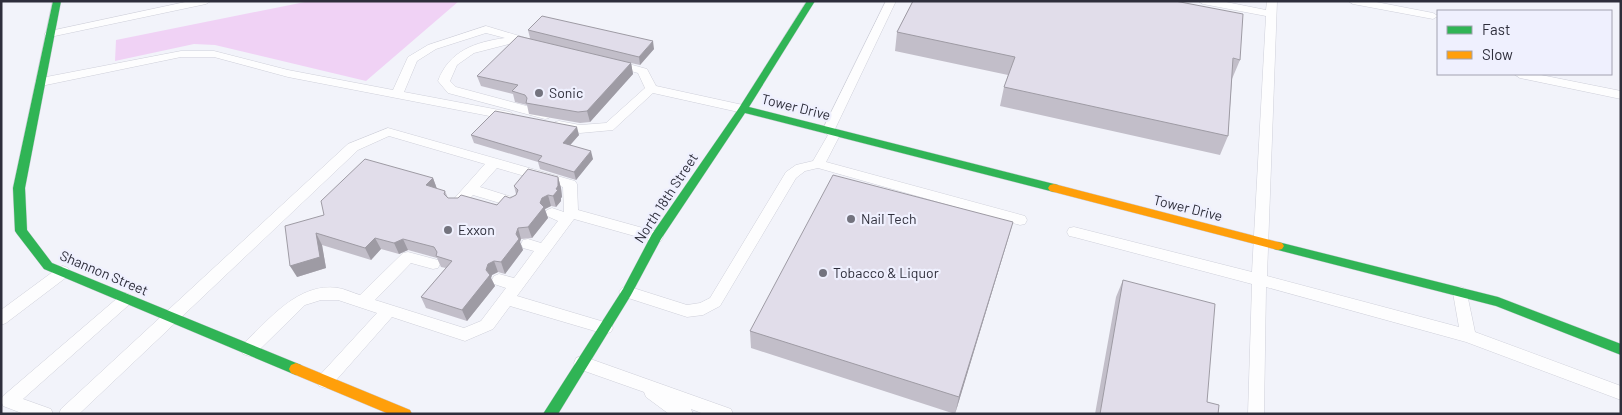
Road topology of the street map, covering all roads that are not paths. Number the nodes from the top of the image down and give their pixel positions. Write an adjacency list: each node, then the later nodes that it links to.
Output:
1 (57, 1): 10 (street, Shannon Street)
2 (206, 1): 7 (lane)
3 (811, 1): 19 (street, North 18th Street)
4 (891, 1): 21 (lane)
5 (1203, 1): 8 (lane)
6 (1352, 1): 9 (lane)
7 (187, 3): 10 (lane)
8 (1272, 7): 32 (lane)
9 (1433, 16)
10 (50, 34): 15 (street, Shannon Street)
11 (522, 41): 12 (lane); 17 (lane); 20 (lane)
12 (540, 45)
13 (604, 61): 16 (lane)
14 (1525, 75): 18 (lane)
15 (41, 82): 17 (lane); 36 (street, Shannon Street)
16 (651, 89): 19 (lane); 20 (lane)
17 (397, 94): 20 (lane)
18 (1621, 95)
19 (743, 109): 21 (street, Tower Drive); 31 (street, North 18th Street)
20 (599, 127)
21 (832, 132): 23 (lane); 32 (street, Tower Drive)
22 (495, 162): 24 (lane); 28 (lane); 46 (lane)
23 (818, 164): 29 (lane); 40 (lane)
24 (470, 189): 25 (lane); 26 (lane)
25 (513, 202)
26 (457, 204)
27 (552, 213): 28 (lane)
28 (569, 216): 31 (lane); 34 (lane)
29 (1020, 220)
30 (1074, 232): 37 (lane)
31 (656, 237): 40 (street, North 18th Street)
32 (1260, 241): 37 (lane); 41 (street, Tower Drive)
33 (528, 244): 34 (lane)
34 (544, 249): 39 (lane)
35 (433, 264): 44 (lane)
36 (63, 272): 42 (street, Shannon Street); 47 (lane)
37 (1259, 279): 49 (lane); 62 (lane)
38 (499, 280): 39 (lane)
39 (518, 286): 43 (lane)
40 (627, 292): 48 (street, North 18th Street)
41 (1461, 293): 49 (lane); 51 (street, Tower Drive)
42 (126, 299): 46 (street, Shannon Street); 56 (lane)
43 (507, 299): 45 (lane); 48 (lane)
44 (363, 302): 45 (lane); 50 (lane)
45 (388, 311): 53 (lane)
46 (172, 317): 50 (street, Shannon Street); 57 (lane)
47 (1, 319)
48 (605, 328): 52 (street, North 18th Street)
49 (1468, 336): 55 (lane)
50 (249, 349): 53 (street, Shannon Street)
51 (1621, 350)
52 (582, 363): 54 (lane); 59 (street, North 18th Street)
53 (325, 381): 58 (street, Shannon Street)
54 (641, 384): 60 (lane); 61 (lane)
55 (1621, 393)
56 (45, 414)
57 (67, 414)
58 (405, 414)
59 (550, 414)
60 (684, 414)
61 (725, 414)
62 (1256, 414)

